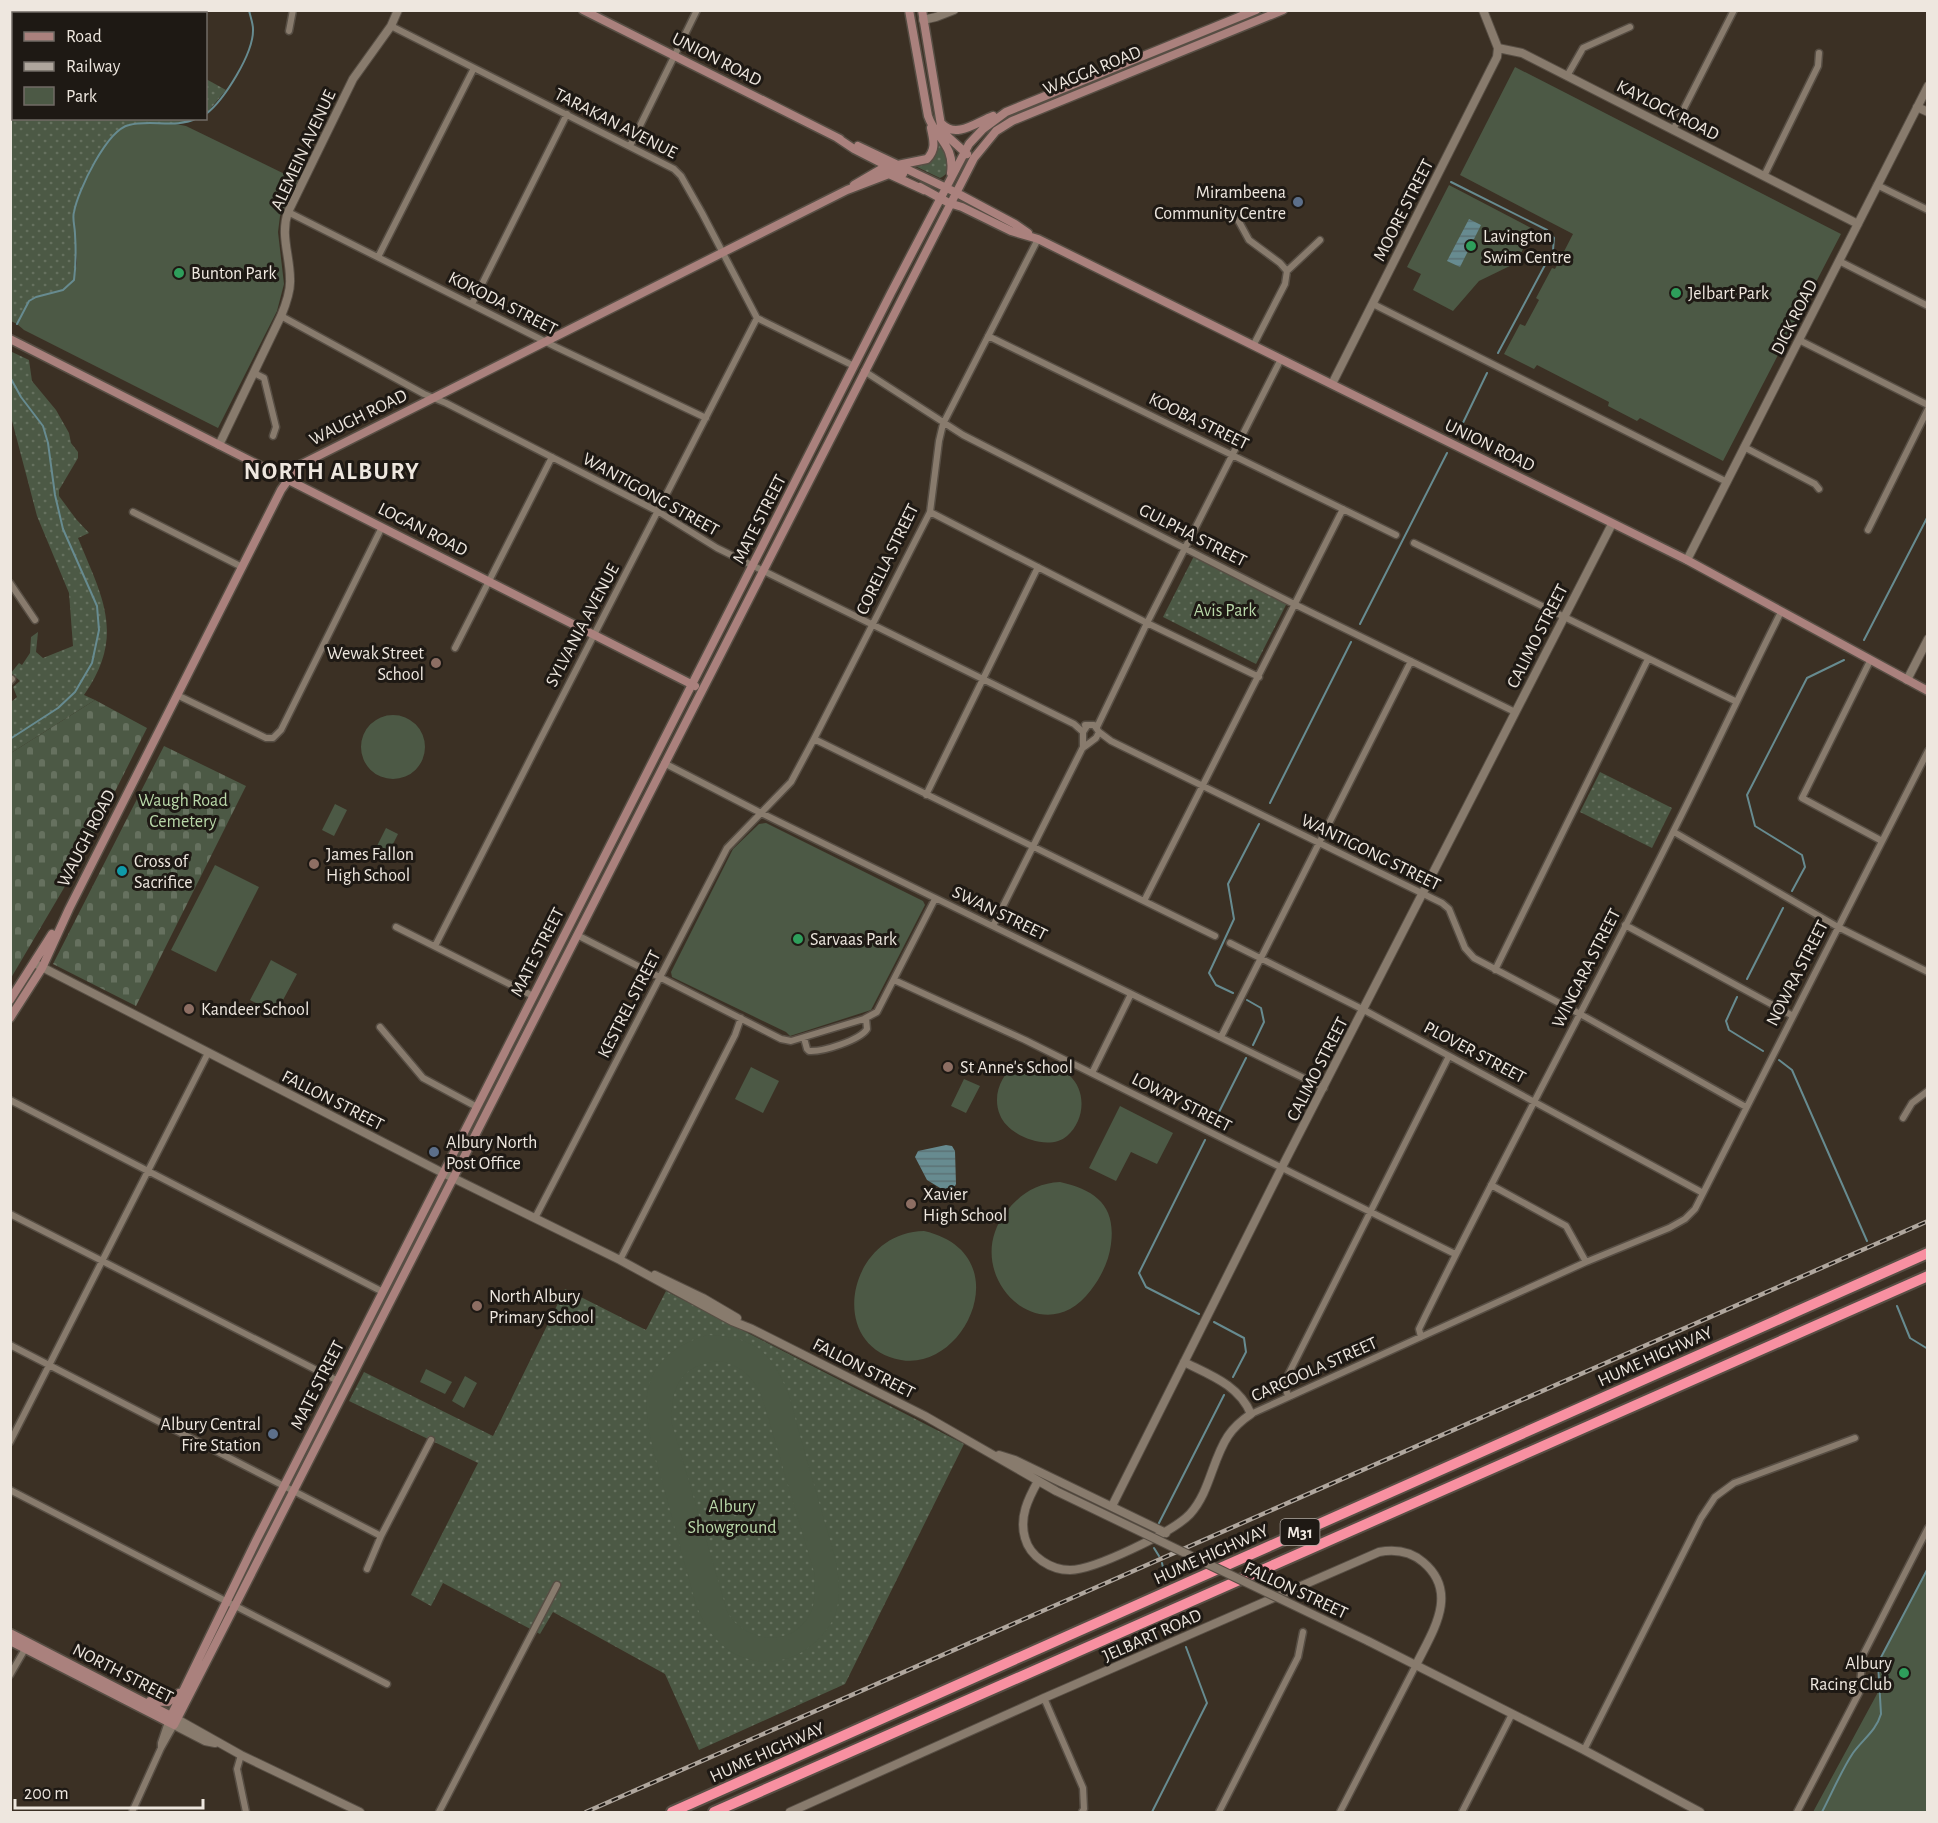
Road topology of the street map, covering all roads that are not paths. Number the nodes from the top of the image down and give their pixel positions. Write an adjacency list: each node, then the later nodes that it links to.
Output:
1 (293, 10): 17 (street)
2 (398, 10): 14 (street, ALEMEIN AVENUE)
3 (583, 10): 22 (main road, UNION ROAD)
4 (697, 10): 22 (street)
5 (909, 10): 13 (main road)
6 (954, 10): 11 (street)
7 (1256, 10): 12 (main road, WAGGA ROAD)
8 (1283, 10): 16 (main road, WAGGA ROAD)
9 (1483, 10): 19 (street)
10 (1734, 10): 36 (street)
11 (923, 15): 13 (main road); 35 (main road)
12 (1237, 18): 16 (main road); 18 (main road, WAGGA ROAD)
13 (911, 21): 34 (main road)
14 (392, 26): 24 (street, TARAKAN AVENUE); 55 (street, ALEMEIN AVENUE)
15 (1629, 27): 26 (street)
16 (1240, 28): 20 (main road, WAGGA ROAD)
17 (289, 31)
18 (1180, 40): 20 (main road); 23 (main road, WAGGA ROAD)
19 (1498, 48): 26 (street, KAYLOCK ROAD); 65 (street, MOORE STREET)
20 (1184, 51): 25 (main road, WAGGA ROAD)
21 (1819, 53): 44 (street)
22 (674, 56): 37 (main road, UNION ROAD); 38 (street)
23 (1125, 64): 25 (main road); 28 (main road, WAGGA ROAD)
24 (474, 68): 33 (street, TARAKAN AVENUE); 61 (street)
25 (1124, 75): 29 (main road, WAGGA ROAD)
26 (1568, 76): 36 (street, KAYLOCK ROAD)
27 (1928, 86): 30 (street, DICK ROAD)
28 (1052, 93): 29 (main road); 31 (main road, WAGGA ROAD)
29 (1056, 103): 43 (main road, WAGGA ROAD)
30 (1917, 107): 32 (street); 47 (street, DICK ROAD)
31 (1006, 112): 35 (main road); 39 (main road, WAGGA ROAD)
32 (1928, 112)
33 (567, 114): 38 (street, TARAKAN AVENUE); 64 (street)
34 (928, 116): 41 (main road, WAUGH ROAD); 46 (main road)
35 (940, 118): 39 (main road)
36 (1673, 130): 44 (street, KAYLOCK ROAD)
37 (836, 137): 40 (main road, UNION ROAD); 41 (main road, UNION ROAD)
38 (630, 146): 60 (street, TARAKAN AVENUE)
39 (965, 152): 43 (main road); 46 (main road, WAGGA ROAD)
40 (870, 158): 42 (main road, UNION ROAD); 45 (main road)
41 (899, 165): 42 (main road, WAUGH ROAD); 48 (main road, UNION ROAD)
42 (888, 166): 45 (main road, WAUGH ROAD); 50 (main road, UNION ROAD)
43 (967, 168): 51 (main road, WAGGA ROAD)
44 (1764, 176): 57 (street, KAYLOCK ROAD)
45 (863, 178): 49 (main road, WAUGH ROAD)
46 (950, 179): 48 (main road, WAGGA ROAD)
47 (1877, 185): 54 (street); 57 (street, DICK ROAD)
48 (945, 188): 51 (main road, UNION ROAD); 52 (main road, WAGGA ROAD)
49 (847, 190): 50 (main road, WAUGH ROAD); 60 (main road, WAUGH ROAD)
50 (924, 190): 52 (main road, UNION ROAD)
51 (955, 192): 53 (main road, WAGGA ROAD); 58 (main road, UNION ROAD)
52 (940, 198): 53 (main road, UNION ROAD); 75 (main road, MATE STREET)
53 (950, 203): 58 (main road, UNION ROAD); 76 (main road, MATE STREET)
54 (1928, 210)
55 (288, 212): 61 (street, KOKODA STREET); 67 (street, ALEMEIN AVENUE)
56 (1237, 218): 63 (street)
57 (1858, 224): 62 (street, DICK ROAD)
58 (1036, 238): 69 (street, CORELLA STREET); 73 (main road, UNION ROAD)
59 (1320, 240): 63 (street)
60 (722, 252): 68 (street, TARAKAN AVENUE); 72 (main road, WAUGH ROAD)
61 (378, 257): 64 (street, KOKODA STREET)
62 (1839, 261): 66 (street); 71 (street, DICK ROAD)
63 (1287, 271): 73 (street)
64 (472, 304): 72 (street, KOKODA STREET)
65 (1373, 304): 78 (street, MOORE STREET); 90 (street)
66 (1928, 306)
67 (281, 316): 77 (street, ALEMEIN AVENUE); 79 (street, WANTIGONG STREET)
68 (757, 318): 75 (street); 82 (street, SYLVANIA AVENUE)
69 (988, 336): 83 (street, CORELLA STREET); 87 (street, KOOBA STREET)
70 (10, 339): 85 (main road, LOGAN ROAD)
71 (1799, 340): 80 (street); 86 (street, DICK ROAD)
72 (546, 341): 79 (main road, WAUGH ROAD); 82 (street, KOKODA STREET)
73 (1253, 346): 74 (main road, UNION ROAD)
74 (1281, 359): 78 (main road, UNION ROAD); 87 (street)
75 (854, 366): 104 (main road, MATE STREET)
76 (864, 371): 83 (street, GULPHA STREET); 106 (main road, MATE STREET)
77 (254, 373): 84 (street); 85 (street, ALEMEIN AVENUE)
78 (1332, 384): 96 (main road, UNION ROAD)
79 (434, 398): 88 (street, WANTIGONG STREET); 89 (main road, WAUGH ROAD)
80 (1928, 405)
81 (1928, 409): 98 (street)
82 (706, 418): 94 (street, SYLVANIA AVENUE)
83 (943, 424): 95 (street, CORELLA STREET); 101 (street, GULPHA STREET)
84 (273, 436)
85 (219, 445): 89 (main road, LOGAN ROAD)
86 (1744, 447): 90 (street, DICK ROAD); 91 (street)
87 (1233, 454): 92 (street, KOOBA STREET); 101 (street)
88 (552, 457): 94 (street, WANTIGONG STREET); 107 (street)
89 (288, 479): 97 (main road, LOGAN ROAD); 103 (main road, WAUGH ROAD)
90 (1727, 482): 102 (street, DICK ROAD)
91 (1819, 489)
92 (1342, 509): 99 (street, KOOBA STREET); 109 (street)
93 (132, 512): 103 (street)
94 (659, 512): 104 (street, WANTIGONG STREET); 115 (street, SYLVANIA AVENUE)
95 (930, 512): 105 (street); 114 (street, CORELLA STREET)
96 (1612, 524): 102 (main road, UNION ROAD); 111 (street, CALIMO STREET)
97 (382, 527): 107 (main road, LOGAN ROAD); 127 (street)
98 (1868, 530)
99 (1396, 535)
100 (1414, 543): 111 (street)
101 (1186, 548): 109 (street, GULPHA STREET); 113 (street)
102 (1687, 560): 110 (main road, UNION ROAD)
103 (242, 567): 127 (main road, WAUGH ROAD)
104 (753, 567): 106 (street, WANTIGONG STREET); 124 (main road, MATE STREET)
105 (1038, 567): 113 (street); 122 (street)
106 (763, 572): 114 (street, WANTIGONG STREET); 125 (main road, MATE STREET)
107 (489, 581): 115 (main road, LOGAN ROAD); 117 (street)
108 (10, 583): 112 (street)
109 (1294, 604): 119 (street, GULPHA STREET); 121 (street)
110 (1781, 612): 120 (main road, UNION ROAD); 128 (street, WINGARA STREET)
111 (1564, 617): 118 (street); 129 (street, CALIMO STREET)
112 (35, 620)
113 (1147, 622): 121 (street); 130 (street)
114 (872, 625): 122 (street, WANTIGONG STREET); 131 (street, CORELLA STREET)
115 (594, 635): 124 (main road, LOGAN ROAD); 151 (street, SYLVANIA AVENUE)
116 (1928, 639): 123 (street)
117 (455, 648)
118 (1648, 659): 128 (street); 154 (street)
119 (1411, 661): 129 (street, GULPHA STREET); 139 (street)
120 (1870, 661): 123 (main road, UNION ROAD); 138 (street)
121 (1259, 677): 134 (street)
122 (982, 679): 130 (street, WANTIGONG STREET); 135 (street)
123 (1907, 680): 126 (main road, UNION ROAD)
124 (692, 684): 125 (main road, LOGAN ROAD); 159 (main road, MATE STREET)
125 (701, 689): 133 (main road, MATE STREET)
126 (1928, 691)
127 (177, 695): 153 (main road, WAUGH ROAD)
128 (1735, 701): 137 (street, WINGARA STREET)
129 (1515, 711): 141 (street, CALIMO STREET)
130 (1091, 732): 134 (street, WANTIGONG STREET); 140 (street)
131 (813, 740): 135 (street); 136 (street, CORELLA STREET)
132 (1928, 751): 138 (street, NOWRA STREET)
133 (664, 763): 136 (street, SWAN STREET); 148 (main road, MATE STREET)
134 (1202, 786): 139 (street, WANTIGONG STREET); 143 (street)
135 (926, 795): 140 (street)
136 (761, 813): 142 (street, SWAN STREET); 156 (street, KESTREL STREET)
137 (1674, 832): 144 (street, WINGARA STREET); 147 (street)
138 (1882, 841): 147 (street, NOWRA STREET)
139 (1319, 843): 141 (street, WANTIGONG STREET); 152 (street)
140 (1033, 847): 143 (street); 145 (street)
141 (1423, 894): 154 (street, WANTIGONG STREET); 161 (street, CALIMO STREET)
142 (935, 899): 145 (street, SWAN STREET); 157 (street)
143 (1144, 901): 149 (street)
144 (1625, 925): 162 (street, WINGARA STREET); 163 (street)
145 (993, 926): 158 (street, SWAN STREET)
146 (396, 927): 151 (street)
147 (1838, 927): 155 (street); 163 (street, NOWRA STREET)
148 (577, 935): 156 (street); 183 (main road, MATE STREET)
149 (1215, 936)
150 (1230, 943): 152 (street, PLOVER STREET)
151 (435, 946): 159 (street)
152 (1262, 958): 161 (street, PLOVER STREET); 168 (street)
153 (38, 965): 160 (main road, WAUGH ROAD); 164 (main road, WAUGH ROAD); 170 (street, FALLON STREET)
154 (1495, 969): 162 (street, WANTIGONG STREET)
155 (1928, 972)
156 (660, 977): 165 (street); 189 (street, KESTREL STREET)
157 (894, 980): 166 (street); 172 (street, LOWRY STREET)
158 (1131, 994): 168 (street, SWAN STREET); 172 (street)
159 (533, 996): 177 (main road, MATE STREET)
160 (10, 1000)
161 (1364, 1010): 171 (street, PLOVER STREET); 173 (street, CALIMO STREET)
162 (1580, 1014): 176 (street, WINGARA STREET); 178 (street, WANTIGONG STREET)
163 (1792, 1016): 178 (street, NOWRA STREET)
164 (10, 1018)
165 (741, 1018): 169 (street); 192 (street)
166 (866, 1018): 169 (street); 169 (street)
167 (380, 1027): 177 (street)
168 (1221, 1036): 173 (street, SWAN STREET)
169 (804, 1038)
170 (208, 1053): 181 (street); 182 (street, FALLON STREET)
171 (1449, 1056): 176 (street, PLOVER STREET); 187 (street)
172 (1092, 1073): 180 (street, LOWRY STREET)
173 (1324, 1088): 180 (street, CALIMO STREET)
174 (1928, 1091): 179 (street)
175 (10, 1100): 181 (street)
176 (1534, 1101): 184 (street, WINGARA STREET); 185 (street, PLOVER STREET)
177 (477, 1107): 182 (main road, MATE STREET)
178 (1746, 1107): 185 (street, NOWRA STREET)
179 (1903, 1118)
180 (1281, 1169): 187 (street, LOWRY STREET); 199 (street, CALIMO STREET)
181 (148, 1171): 193 (street); 196 (street)
182 (444, 1173): 183 (street, FALLON STREET); 196 (main road, MATE STREET)
183 (453, 1178): 189 (street, FALLON STREET); 209 (main road, MATE STREET)
184 (1491, 1185): 191 (street, WINGARA STREET); 194 (street)
185 (1703, 1192): 186 (street, NOWRA STREET)
186 (1695, 1209): 194 (street, CARCOOLA STREET)
187 (1369, 1211): 191 (street, LOWRY STREET); 202 (street)
188 (10, 1214): 193 (street)
189 (535, 1218): 192 (street, FALLON STREET)
190 (1928, 1253): 232 (highway, HUME HIGHWAY / M31)
191 (1455, 1254): 197 (street, WINGARA STREET)
192 (620, 1260): 207 (street, FALLON STREET)
193 (103, 1261): 200 (street); 201 (street)
194 (1586, 1262): 197 (street, CARCOOLA STREET)
195 (1928, 1276): 233 (highway, HUME HIGHWAY / M31)
196 (383, 1292): 201 (main road, MATE STREET)
197 (1421, 1337): 202 (street, CARCOOLA STREET)
198 (10, 1345): 200 (street)
199 (1184, 1362): 203 (street); 211 (street, CALIMO STREET)
200 (49, 1365): 206 (street); 209 (street)
201 (338, 1381): 209 (main road, MATE STREET)
202 (1288, 1396): 203 (street, CARCOOLA STREET)
203 (1251, 1414): 213 (street, CARCOOLA STREET)
204 (1855, 1438): 230 (street)
205 (431, 1440): 214 (street)
206 (10, 1442)
207 (987, 1451): 208 (street, FALLON STREET); 211 (street)
208 (1038, 1481): 213 (street, CARCOOLA STREET); 222 (street, FALLON STREET, bridge)
209 (289, 1489): 214 (street); 217 (main road, MATE STREET)
210 (10, 1490): 217 (street)
211 (1112, 1506): 213 (street)
212 (1928, 1528): 246 (street)
213 (1166, 1533)
214 (381, 1536): 215 (street)
215 (367, 1569)
216 (557, 1585): 237 (street)
217 (231, 1603): 224 (street); 225 (main road, MATE STREET); 229 (main road, MATE STREET)
218 (1303, 1632): 242 (street)
219 (10, 1633): 226 (main road, NORTH STREET)
220 (10, 1641): 221 (main road, NORTH STREET)
221 (25, 1649): 223 (street); 229 (main road, NORTH STREET)
222 (1416, 1665): 227 (street, JELBART ROAD); 228 (street, FALLON STREET); 243 (street)
223 (10, 1675)
224 (387, 1684)
225 (184, 1686): 226 (main road); 229 (main road, MATE STREET)
226 (127, 1693): 229 (main road, NORTH STREET)
227 (1044, 1698): 240 (street, JELBART ROAD); 241 (street)
228 (1512, 1714): 230 (street, FALLON STREET); 244 (street)
229 (172, 1721): 231 (street, NORTH STREET); 234 (street)
230 (1584, 1750): 245 (street, FALLON STREET)
231 (242, 1755): 235 (street); 236 (street, NORTH STREET)
232 (733, 1785): 233 (street); 238 (highway, HUME HIGHWAY / M31)
233 (742, 1800): 239 (highway, HUME HIGHWAY / M31)
234 (132, 1812)
235 (246, 1812)
236 (360, 1812)
237 (439, 1812)
238 (672, 1812)
239 (714, 1812)
240 (790, 1812)
241 (1082, 1812)
242 (1219, 1812)
243 (1340, 1812)
244 (1462, 1812)
245 (1700, 1812)
246 (1797, 1812)

